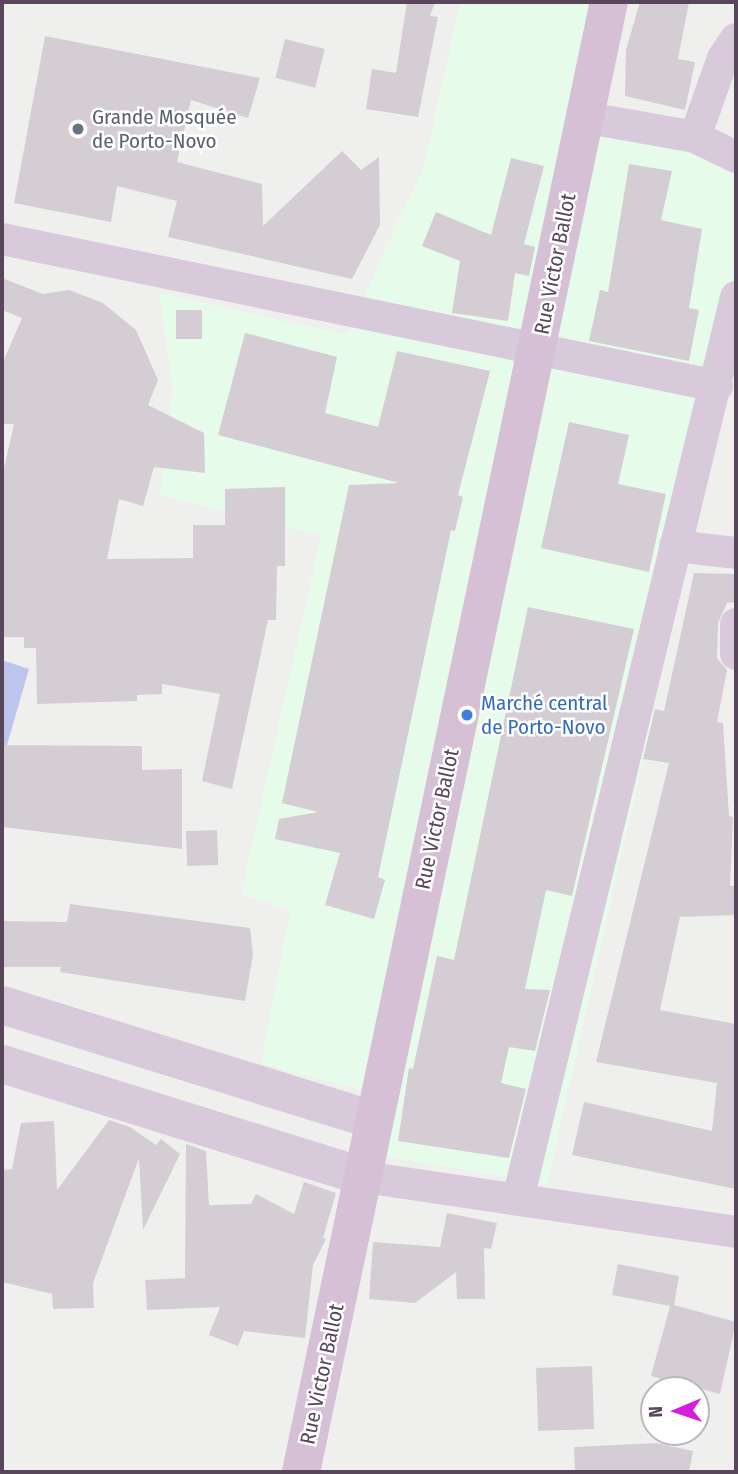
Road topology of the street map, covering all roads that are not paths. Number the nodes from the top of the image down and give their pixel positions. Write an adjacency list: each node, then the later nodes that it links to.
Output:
1 (609, 2): 3 (main road, Rue Victor Ballot)
2 (736, 39): 4 (street)
3 (583, 117): 4 (street); 8 (main road, Rue Victor Ballot)
4 (695, 137): 5 (street)
5 (736, 157)
6 (2, 239): 8 (street)
7 (736, 297): 9 (street)
8 (538, 350): 9 (street); 16 (main road, Rue Victor Ballot)
9 (717, 386): 10 (street)
10 (675, 545): 11 (street); 18 (street)
11 (736, 554)
12 (736, 624): 13 (street)
13 (736, 654)
14 (2, 1005): 16 (street)
15 (2, 1064): 17 (street)
16 (374, 1120): 17 (main road, Rue Victor Ballot)
17 (364, 1177): 18 (street); 20 (main road, Rue Victor Ballot)
18 (518, 1199): 19 (street)
19 (736, 1232)
20 (301, 1472)

